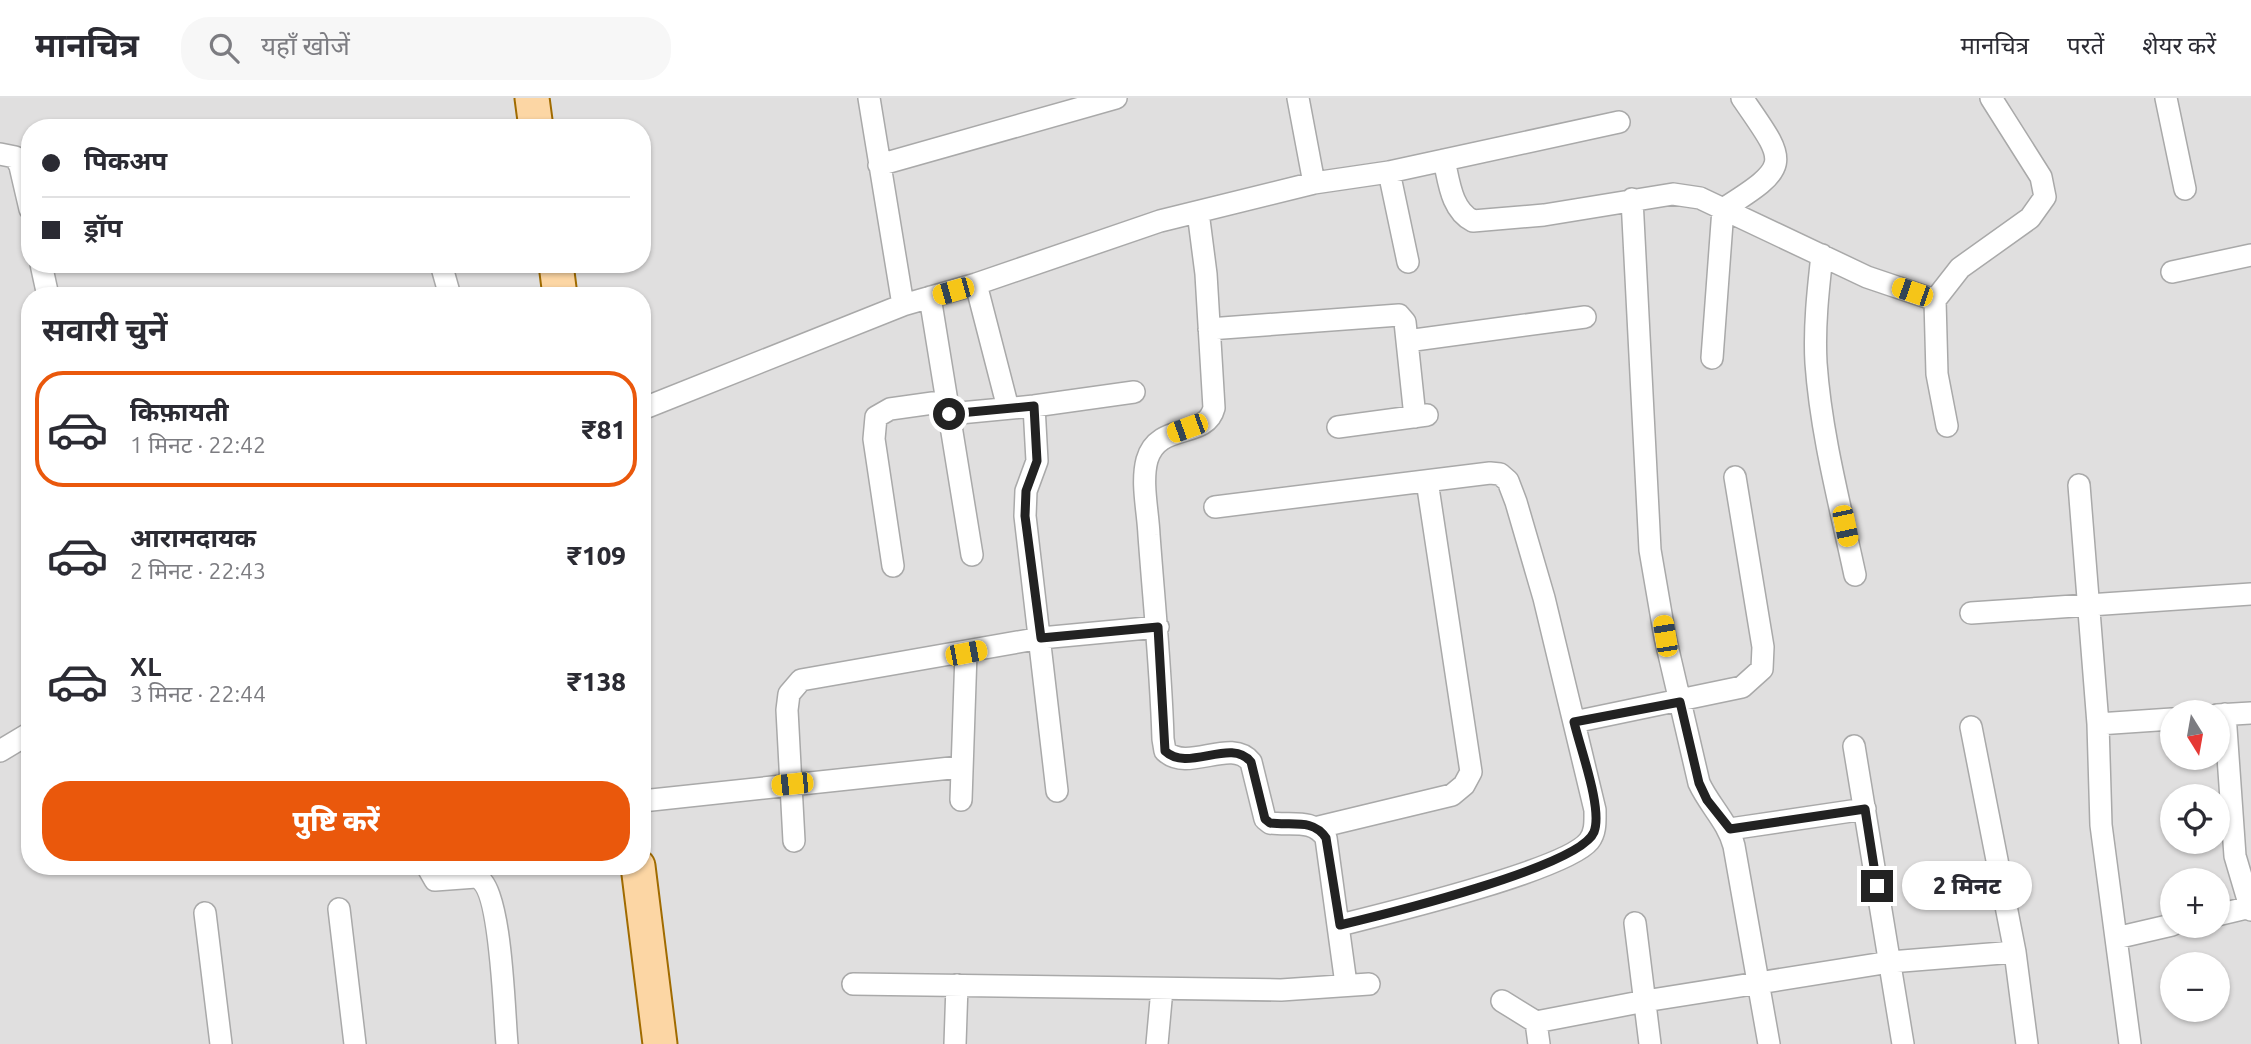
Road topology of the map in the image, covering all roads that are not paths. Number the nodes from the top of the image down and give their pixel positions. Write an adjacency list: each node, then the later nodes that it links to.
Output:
1 (532, 98): 8 (main road)
2 (869, 98): 12 (street)
3 (1116, 98): 12 (street)
4 (1298, 98): 15 (street)
5 (1742, 98): 18 (street)
6 (1991, 98): 26 (street)
7 (2166, 98): 16 (street)
8 (535, 119)
9 (1619, 122): 11 (street)
10 (0, 154): 13 (street)
11 (1444, 159): 14 (street); 17 (street)
12 (879, 165): 27 (street)
13 (21, 170)
14 (1389, 172): 15 (street); 22 (street)
15 (1314, 183): 19 (street)
16 (2185, 189)
17 (1632, 199): 18 (street); 52 (street)
18 (1723, 209): 20 (street); 31 (street)
19 (1198, 212): 24 (street); 29 (street)
20 (1822, 255): 26 (street); 45 (street)
21 (2251, 255): 23 (street)
22 (1408, 262)
23 (2172, 272)
24 (976, 284): 25 (street); 36 (street)
25 (929, 298): 27 (street); 35 (street)
26 (1935, 300): 37 (street)
27 (903, 305): 33 (street)
28 (1585, 317): 30 (street)
29 (1209, 329): 30 (street); 49 (street)
30 (1408, 341): 38 (street)
31 (1712, 358)
32 (1134, 392): 34 (street)
33 (651, 405)
34 (1034, 406): 36 (street); 50 (street)
35 (948, 407): 36 (street); 43 (street); 44 (street)
36 (1009, 408)
37 (1947, 426)
38 (1338, 427)
39 (1735, 477): 52 (street)
40 (1427, 481): 42 (street); 56 (street); 69 (street)
41 (2079, 485): 47 (street)
42 (1215, 507)
43 (972, 555)
44 (893, 566)
45 (1856, 575)
46 (2251, 594): 47 (street)
47 (2088, 607): 48 (street); 57 (street)
48 (1971, 613)
49 (1158, 627): 50 (street); 69 (street)
50 (1041, 638): 51 (street); 65 (street)
51 (966, 653): 62 (street); 64 (street)
52 (1680, 702): 56 (street); 70 (street)
53 (2251, 713): 54 (street)
54 (2230, 714)
55 (2160, 720): 57 (street)
56 (1574, 722): 79 (street)
57 (2098, 724): 81 (street)
58 (1971, 727): 82 (street)
59 (21, 738): 61 (street)
60 (1854, 746): 68 (street)
61 (0, 751)
62 (960, 767): 64 (street); 67 (street)
63 (2226, 770): 74 (street)
64 (792, 784): 66 (street); 71 (street)
65 (1057, 791)
66 (651, 800)
67 (961, 800)
68 (1865, 809): 70 (street); 83 (street)
69 (1320, 827): 79 (street)
70 (1730, 829): 84 (street)
71 (794, 841)
72 (432, 875): 95 (street)
73 (639, 875): 96 (main road)
74 (2251, 908): 76 (street)
75 (340, 909): 94 (street)
76 (2230, 912)
77 (205, 913): 93 (street)
78 (1635, 923): 91 (street)
79 (1340, 925): 86 (street)
80 (2160, 928): 81 (street)
81 (2116, 938): 104 (street)
82 (2015, 952): 83 (street); 103 (street)
83 (1889, 962): 84 (street); 102 (street)
84 (1759, 983): 91 (street); 101 (street)
85 (853, 984): 88 (street)
86 (1346, 984): 87 (street); 89 (street)
87 (1369, 984)
88 (957, 985): 89 (street); 97 (street)
89 (1161, 989): 98 (street)
90 (1502, 1001): 92 (street)
91 (1645, 1001): 92 (street); 100 (street)
92 (1536, 1022): 99 (street)
93 (221, 1044)
94 (355, 1044)
95 (507, 1044)
96 (660, 1044)
97 (955, 1044)
98 (1157, 1044)
99 (1539, 1044)
100 (1650, 1044)
101 (1769, 1044)
102 (1903, 1044)
103 (2027, 1044)
104 (2130, 1044)

